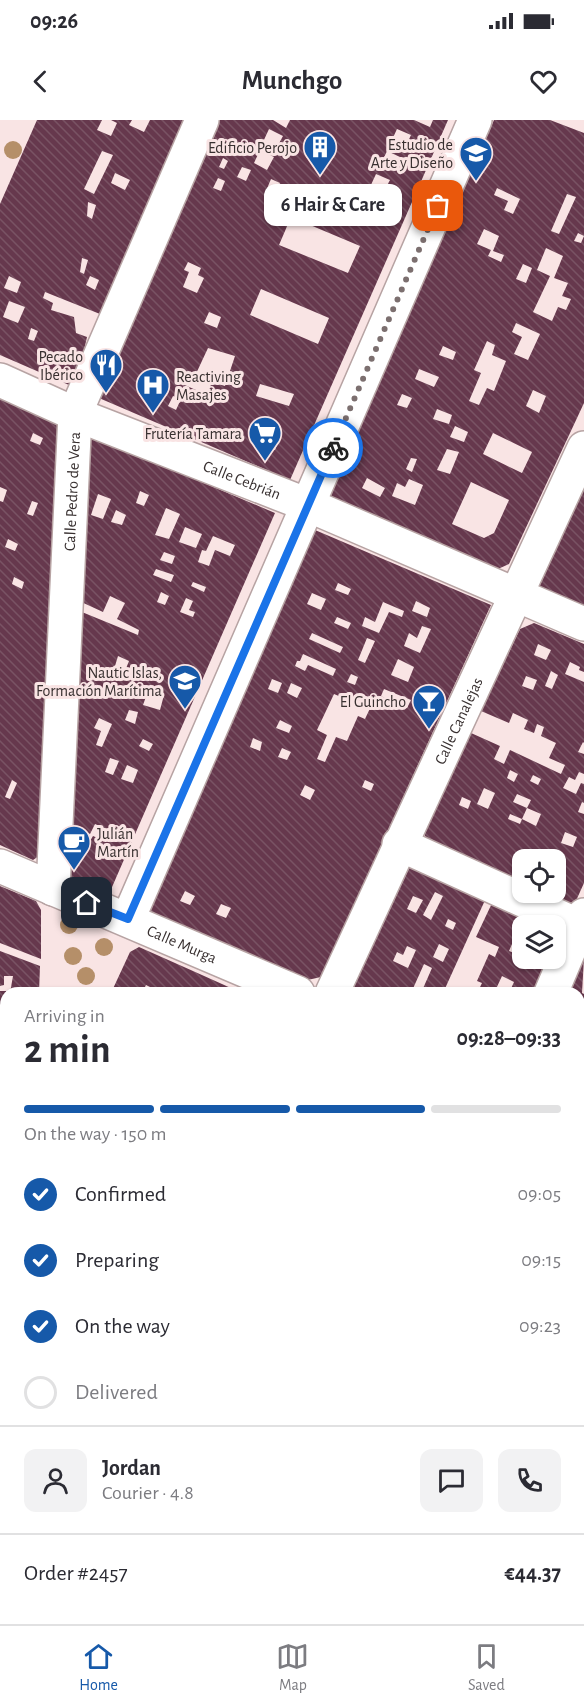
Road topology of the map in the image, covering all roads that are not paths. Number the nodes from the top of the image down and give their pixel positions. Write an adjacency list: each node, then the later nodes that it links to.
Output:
1 (202, 120): 4 (street, Calle Pedro de Vera)
2 (475, 120): 6 (street)
3 (0, 380): 4 (street, Calle Cebrián)
4 (75, 414): 6 (street, Calle Cebrián); 11 (street, Calle Pedro de Vera)
5 (584, 448): 7 (street, Calle Canalejas)
6 (308, 505): 7 (street, Calle Cebrián); 12 (street)
7 (515, 595): 8 (street, Calle Cebrián); 9 (street, Calle Canalejas)
8 (584, 624)
9 (399, 844): 13 (street); 15 (street, Calle Canalejas)
10 (0, 866): 11 (street, Calle Murga)
11 (53, 890): 12 (street, Calle Murga)
12 (128, 919): 14 (street, Calle Murga)
13 (582, 923): 16 (street)
14 (284, 987)
15 (335, 987)
16 (554, 987)

